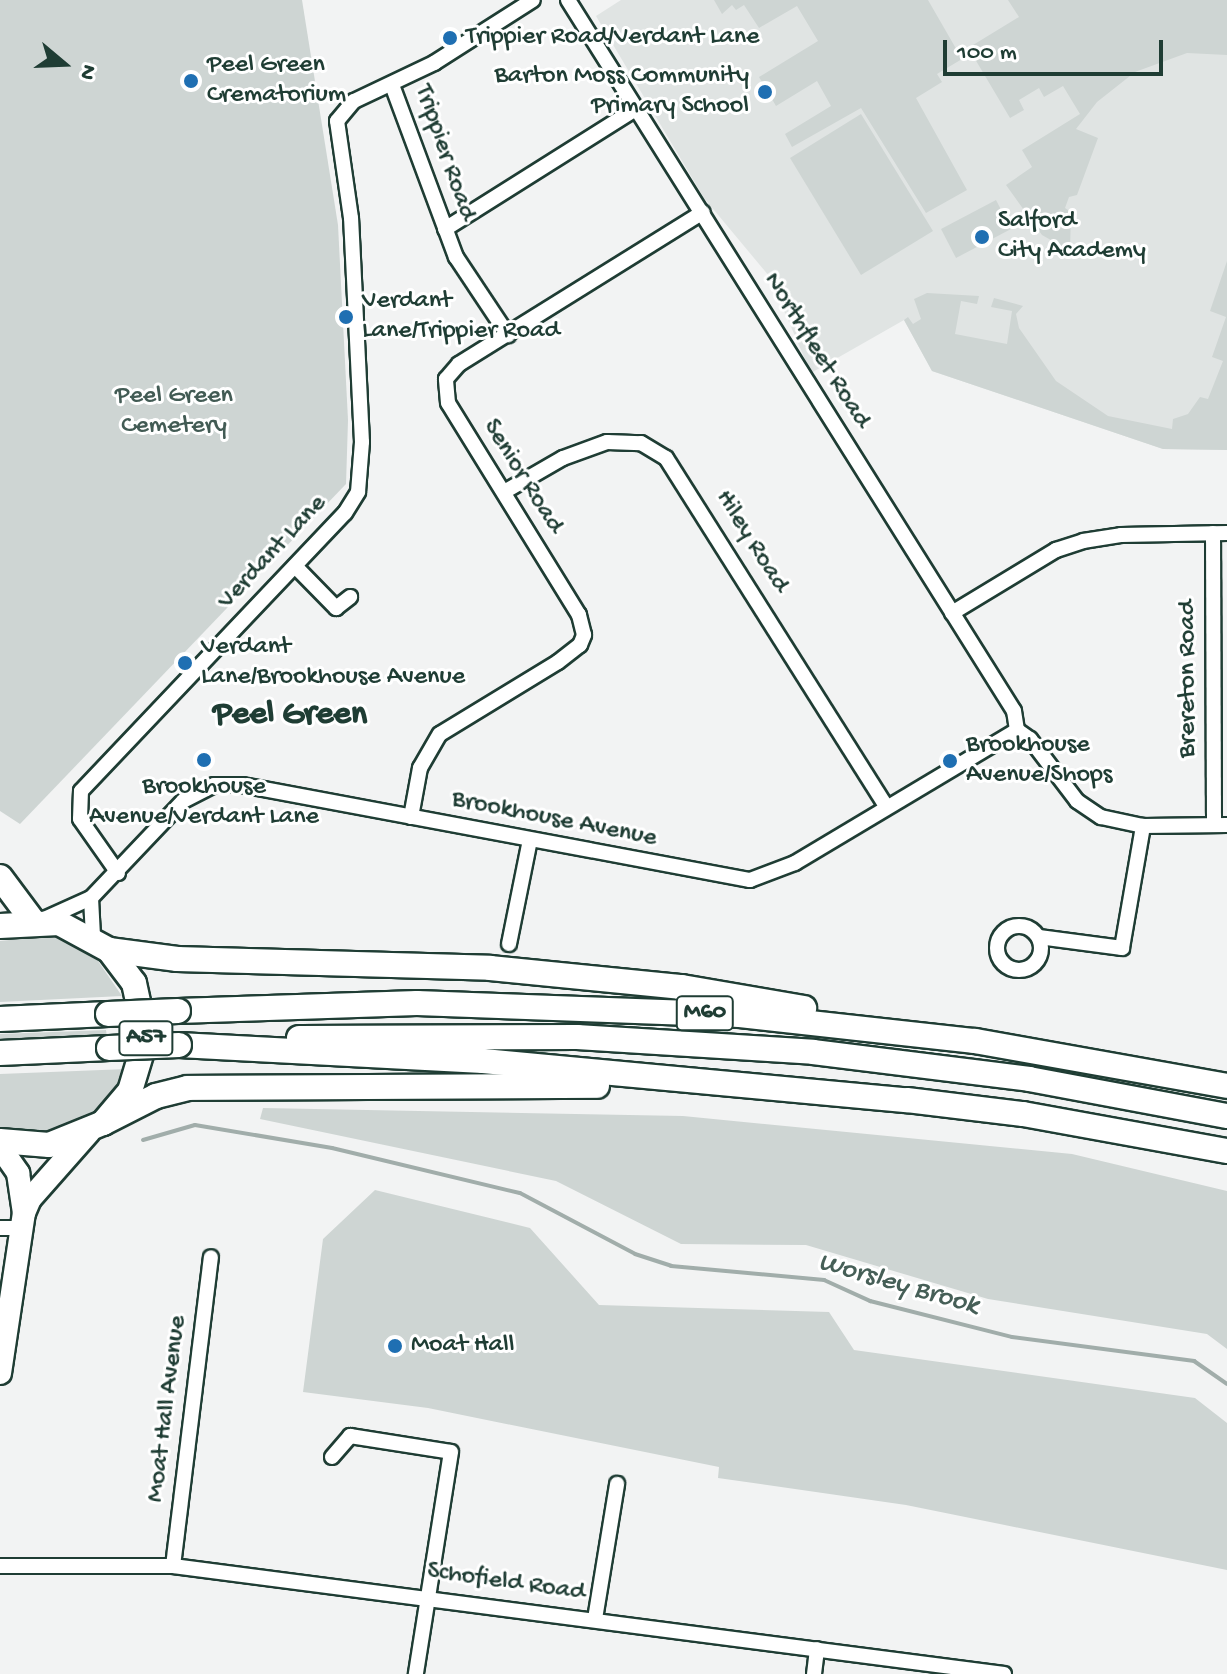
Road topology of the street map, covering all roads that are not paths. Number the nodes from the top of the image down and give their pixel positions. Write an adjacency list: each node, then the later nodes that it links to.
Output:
1 (533, 0): 3 (street, Trippier Road)
2 (568, 0): 5 (street, Northfleet Road)
3 (515, 5): 4 (street, Trippier Road)
4 (392, 85): 7 (street, Trippier Road); 11 (street, Verdant Lane)
5 (637, 108): 6 (street, Northfleet Road); 7 (street)
6 (703, 212): 8 (street, Senior Road); 13 (street, Northfleet Road)
7 (445, 229): 8 (street, Trippier Road)
8 (508, 335): 9 (street, Senior Road)
9 (504, 492): 16 (street, Hiley Road); 17 (street, Senior Road)
10 (1220, 533): 13 (street); 14 (street, Brereton Road)
11 (295, 566): 12 (street); 21 (street, Verdant Lane)
12 (350, 597)
13 (952, 613): 15 (street, Northfleet Road)
14 (1220, 676): 18 (street, Brereton Road)
15 (1017, 730): 16 (street, Brookhouse Avenue); 19 (street)
16 (886, 806): 20 (street, Brookhouse Avenue)
17 (411, 817): 20 (street, Brookhouse Avenue); 21 (street, Brookhouse Avenue)
18 (1220, 825): 19 (street)
19 (1143, 826): 26 (street)
20 (530, 840): 28 (street)
21 (118, 873): 23 (street, Brookhouse Avenue)
22 (0, 877): 24 (highway)
23 (91, 898): 24 (street, Brookhouse Avenue); 27 (street)
24 (36, 921): 25 (highway); 27 (highway)
25 (0, 926)
26 (1039, 937)
27 (101, 943): 30 (highway); 36 (highway, A57)
28 (509, 944)
29 (0, 1019): 30 (highway, M60, bridge)
30 (884, 1029): 34 (highway, M60)
31 (179, 1045): 32 (highway, M60, bridge); 33 (highway); 35 (highway, M60)
32 (0, 1053)
33 (712, 1083): 36 (highway); 38 (highway)
34 (1227, 1086)
35 (1227, 1116)
36 (96, 1127): 37 (highway, A57); 39 (main road, A57)
37 (0, 1144): 39 (main road, A57)
38 (1227, 1151)
39 (15, 1223): 41 (main road, A57)
40 (211, 1257): 46 (street, Moat Hall Avenue)
41 (2, 1339): 42 (main road, A57)
42 (0, 1373)
43 (332, 1457): 47 (street)
44 (617, 1484): 48 (street)
45 (0, 1566): 46 (street, Schofield Road)
46 (173, 1566): 47 (street, Schofield Road)
47 (427, 1596): 48 (street, Schofield Road); 50 (street)
48 (595, 1619): 49 (street, Schofield Road)
49 (817, 1649): 51 (street); 52 (street, Schofield Road)
50 (416, 1674)
51 (814, 1674)
52 (1004, 1674)

